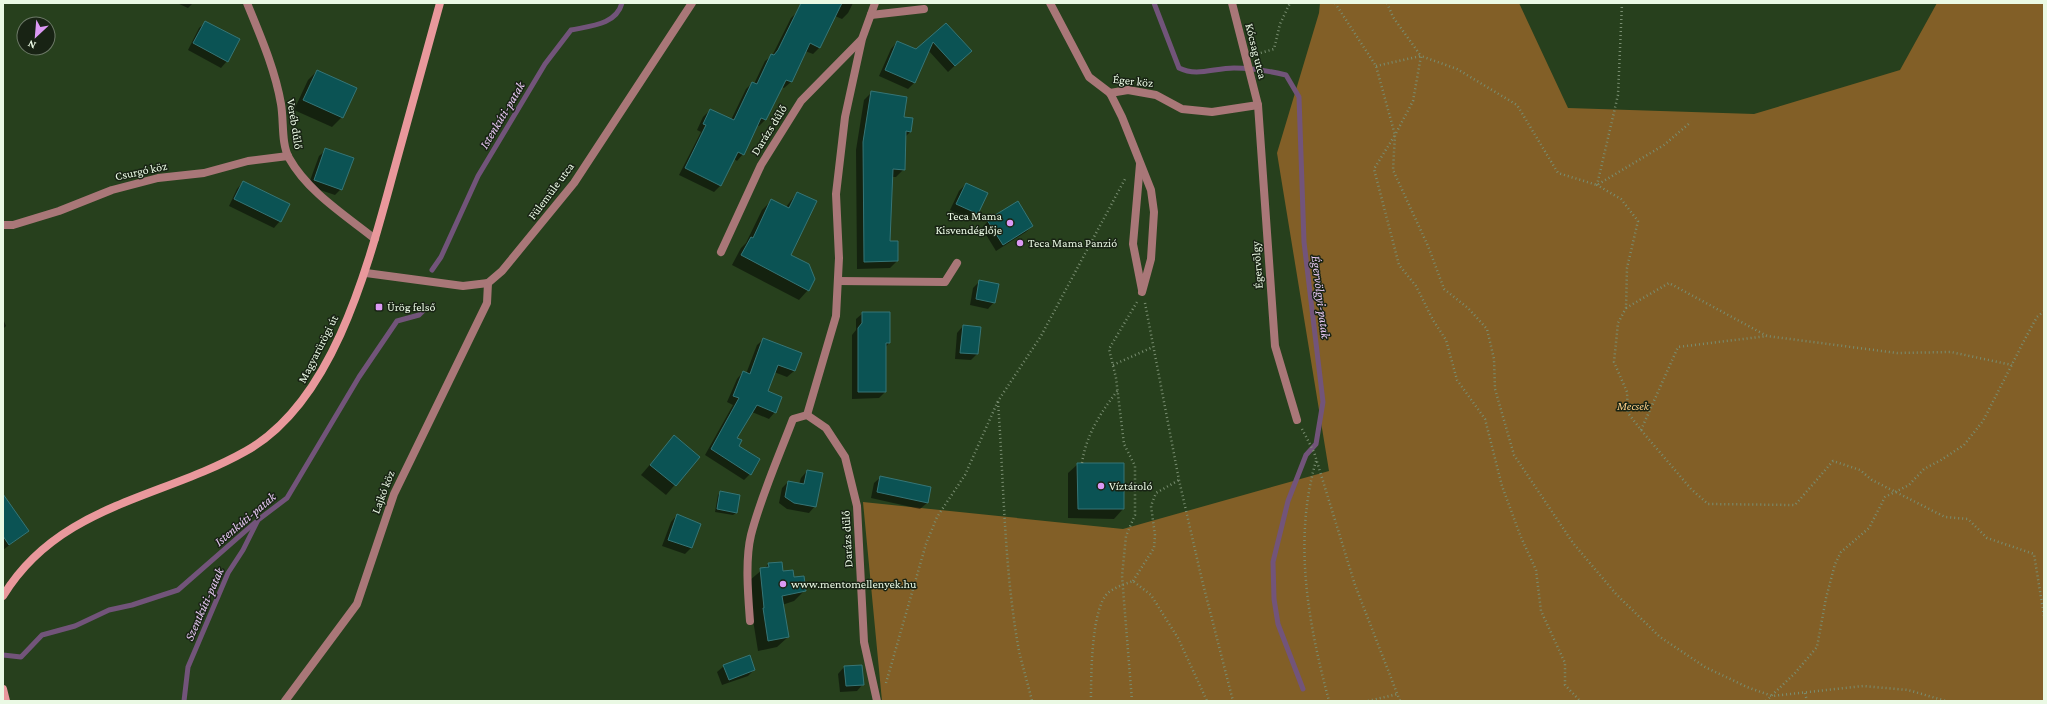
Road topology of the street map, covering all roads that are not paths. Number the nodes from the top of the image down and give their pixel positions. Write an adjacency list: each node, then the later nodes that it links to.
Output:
1 (247, 3): 12 (street, Veréb dűlő)
2 (440, 3): 15 (main road, Magyarürögi út)
3 (692, 3): 20 (street, Fülemüle utca)
4 (875, 3): 8 (street, Darázs dűlő)
5 (1050, 3): 10 (street, Éger köz)
6 (1232, 3): 11 (street, Kócsag utca)
7 (924, 9): 8 (street)
8 (871, 15): 9 (street, Darázs dűlő)
9 (862, 39): 16 (street, Darázs dűlő); 19 (street, Darázs dűlő)
10 (1110, 93): 11 (street, Éger köz); 13 (street)
11 (1258, 105): 22 (street, Égervölgy)
12 (288, 156): 14 (street, Csurgó köz); 15 (street, Veréb dűlő)
13 (1140, 163): 13 (street)
14 (3, 225)
15 (375, 239): 18 (main road, Magyarürögi út)
16 (721, 252)
17 (957, 264): 19 (street)
18 (366, 273): 20 (street); 23 (main road, Magyarürögi út)
19 (838, 281): 21 (street, Darázs dűlő)
20 (488, 283): 27 (street, Lajkó köz)
21 (807, 415): 24 (street); 28 (street, Darázs dűlő)
22 (1297, 420)
23 (3, 596)
24 (750, 621)
25 (3, 689): 26 (main road)
26 (6, 701)
27 (286, 701)
28 (877, 701)

